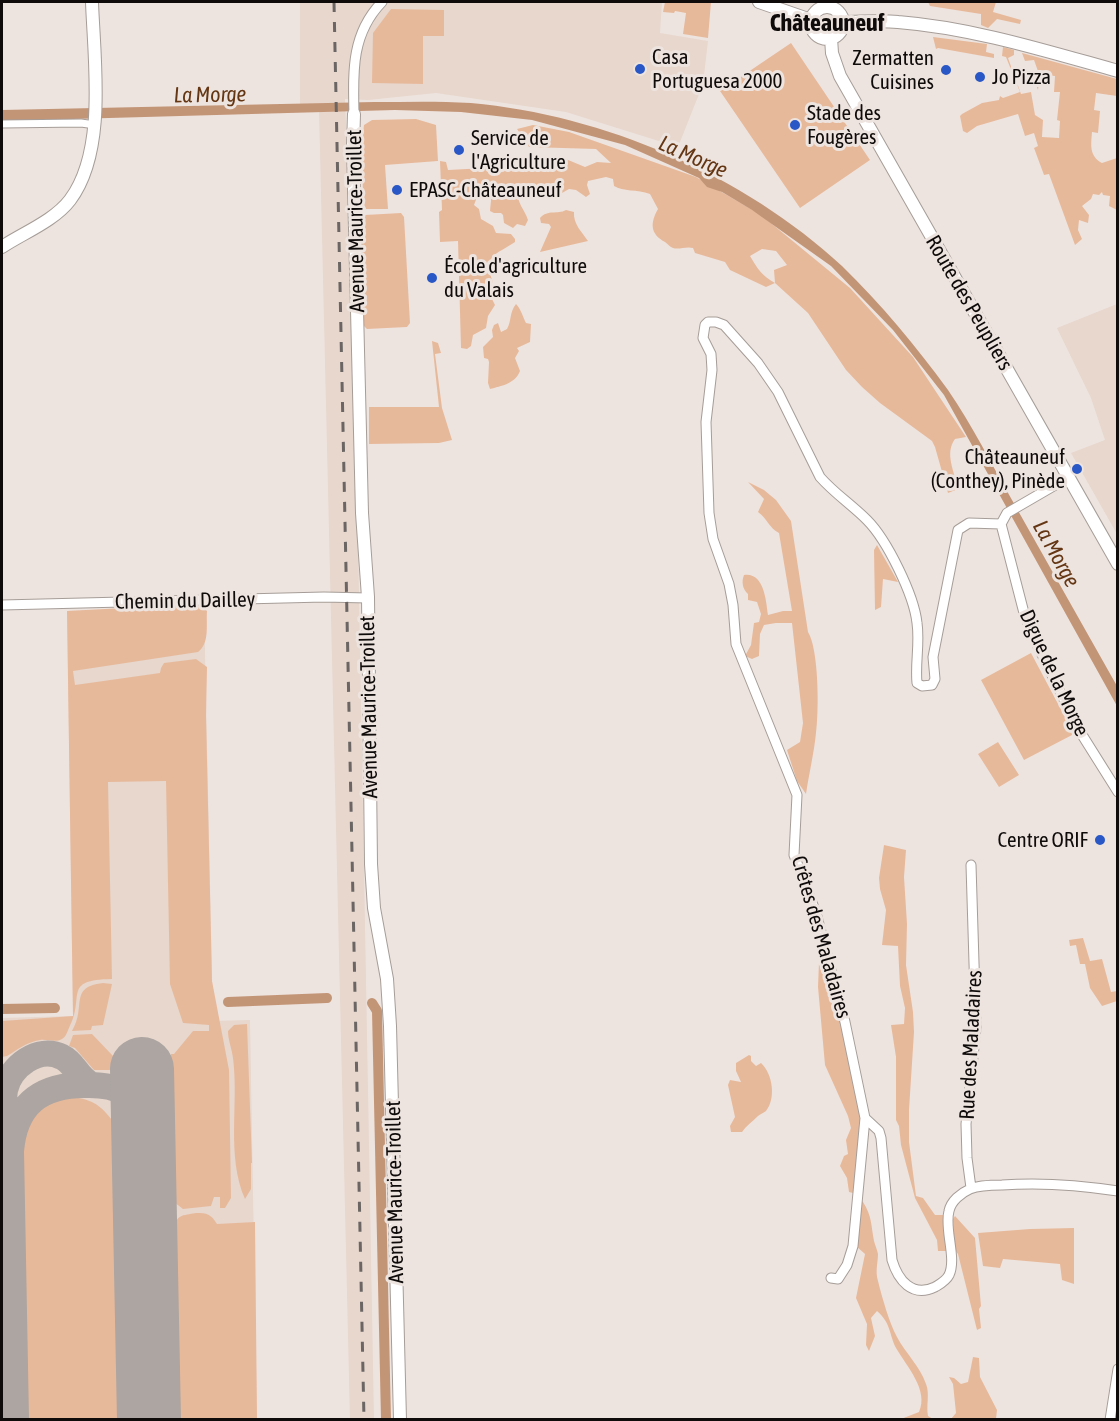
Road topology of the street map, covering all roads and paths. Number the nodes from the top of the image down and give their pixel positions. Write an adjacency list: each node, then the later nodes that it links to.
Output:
1 (92, 2): 10 (street)
2 (382, 2): 9 (street, Avenue Maurice-Troillet)
3 (759, 2): 5 (street)
4 (832, 4): 5 (street); 6 (street)
5 (811, 20): 7 (street)
6 (843, 21): 7 (street); 8 (street)
7 (831, 39): 13 (street, Route des Peupliers)
8 (1118, 71)
9 (354, 114): 16 (street, Avenue Maurice-Troillet)
10 (95, 123): 11 (street); 12 (street)
11 (2, 124)
12 (2, 247)
13 (1069, 477): 14 (street); 15 (street, Route des Peupliers)
14 (1001, 524): 18 (street, Digue de la Morge); 20 (street, Crêtes des Maladaires)
15 (1118, 564)
16 (368, 598): 17 (street, Chemin du Dailley); 25 (street, Avenue Maurice-Troillet)
17 (2, 605)
18 (1118, 792)
19 (971, 865): 21 (street, Rue des Maladaires)
20 (865, 1118): 21 (street); 23 (street, Crêtes des Maladaires)
21 (971, 1188): 22 (street)
22 (1118, 1191)
23 (831, 1278)
24 (1118, 1369): 26 (street)
25 (400, 1419)
26 (1110, 1419)

